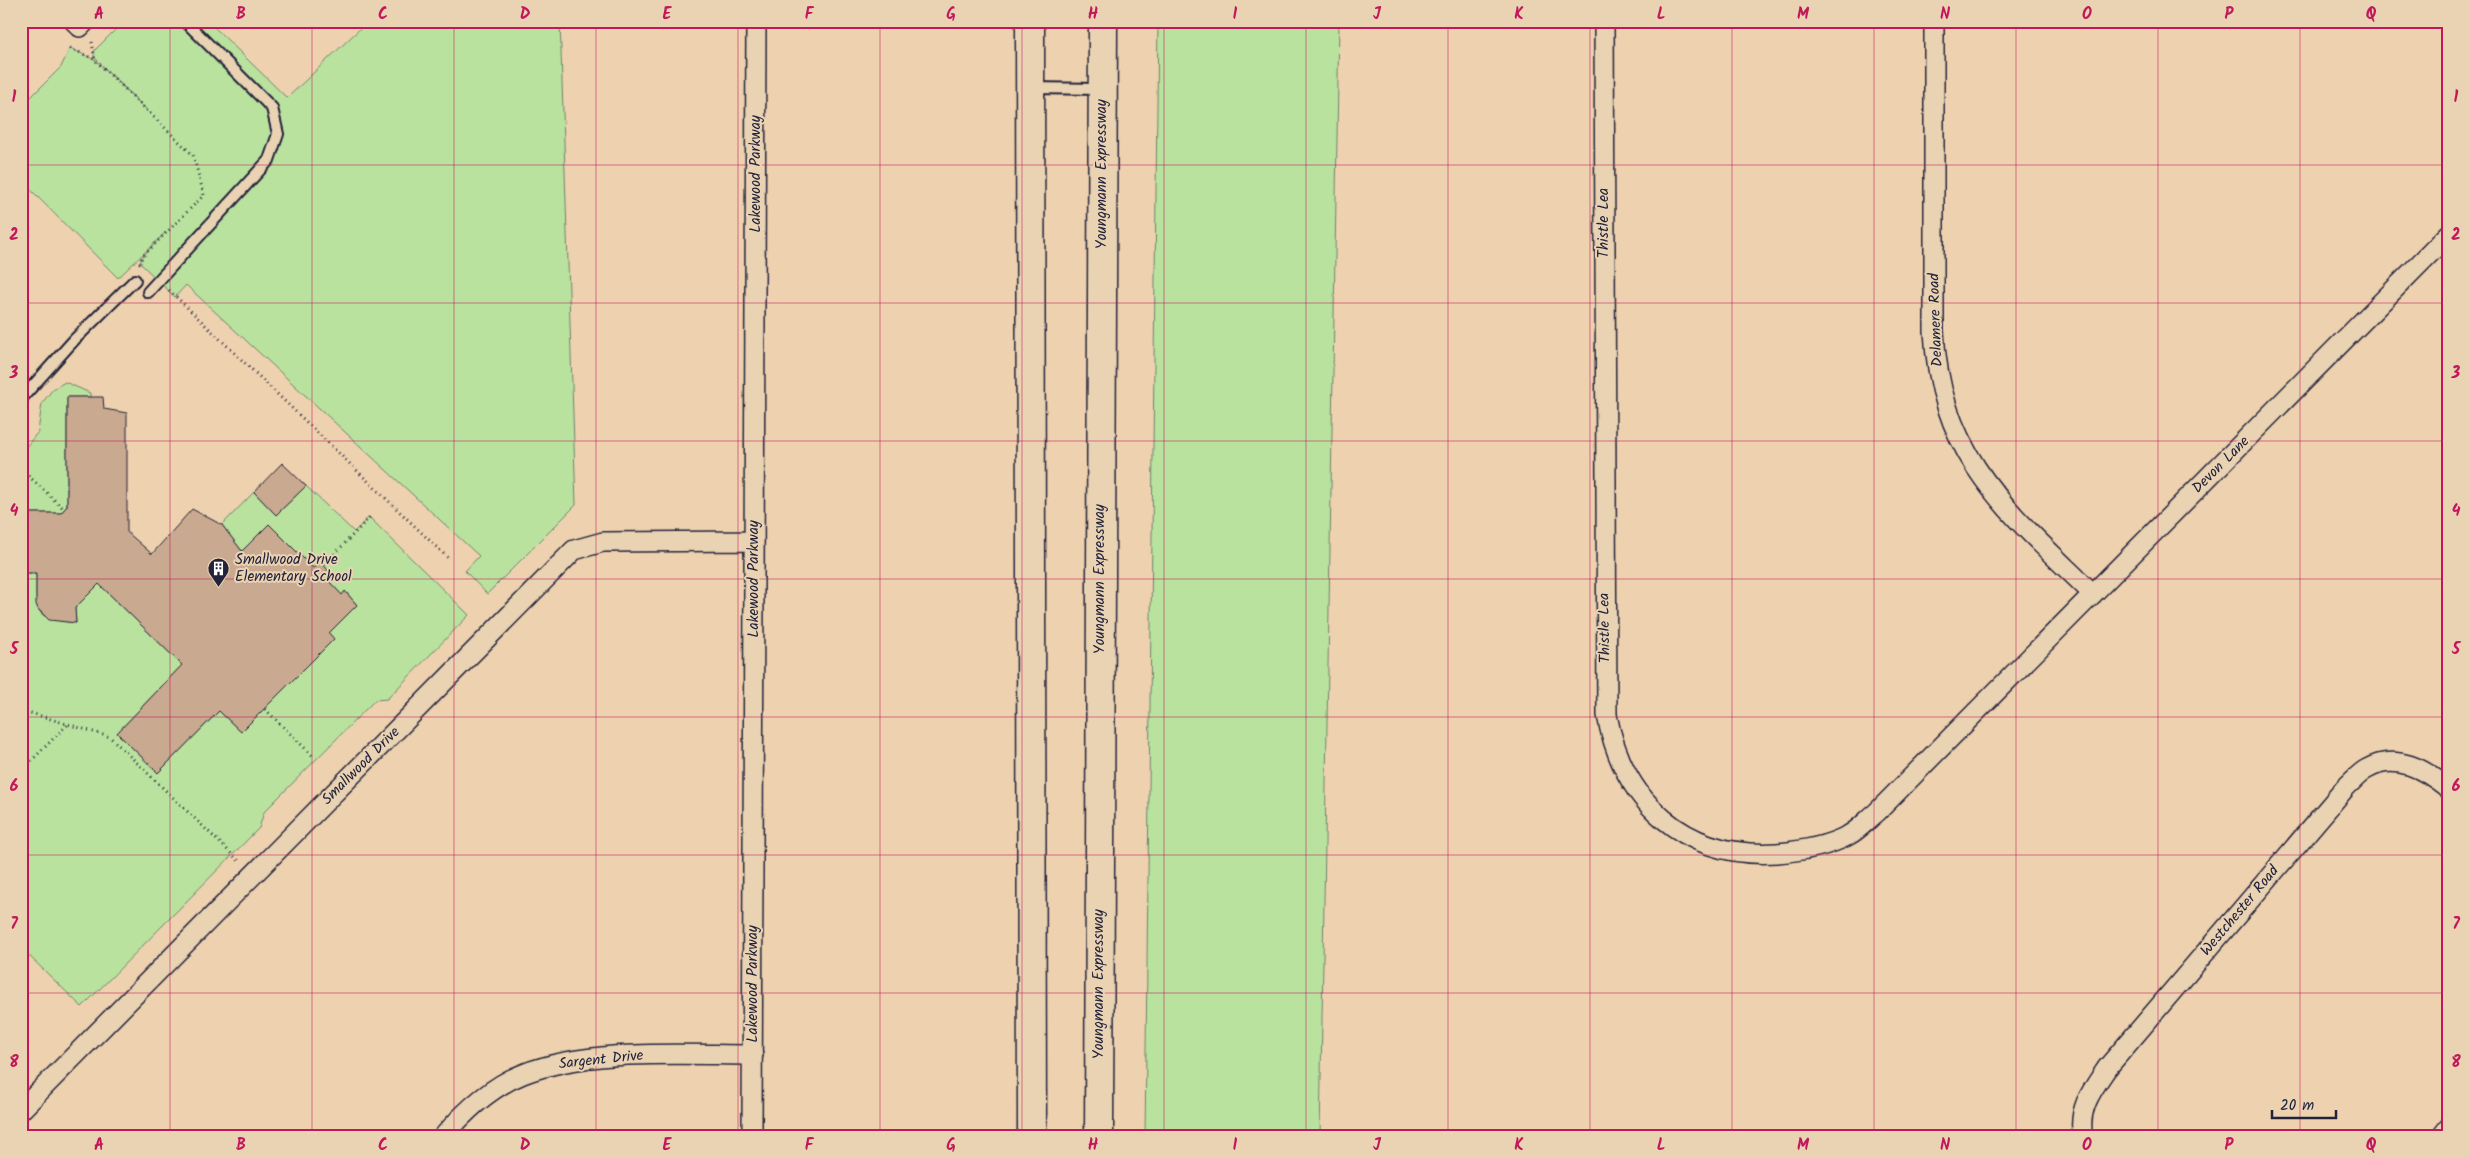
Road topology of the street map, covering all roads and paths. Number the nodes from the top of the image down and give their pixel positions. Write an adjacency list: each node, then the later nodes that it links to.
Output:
1 (74, 21): 2 (street)
2 (86, 21)
3 (185, 21): 16 (lane)
4 (756, 21): 22 (street, Lakewood Parkway)
5 (1030, 21): 12 (highway)
6 (1103, 21): 13 (highway, Youngmann Expressway)
7 (1604, 21): 26 (street, Thistle Lea)
8 (1934, 21): 25 (street, Delamere Road)
9 (92, 41): 11 (path)
10 (70, 48): 11 (path)
11 (95, 60): 16 (path)
12 (1030, 88): 13 (lane); 39 (highway)
13 (1102, 89): 40 (highway, Youngmann Expressway)
14 (2449, 234): 25 (street, Devon Lane)
15 (135, 280): 18 (lane)
16 (158, 280): 17 (lane); 23 (path)
17 (148, 292)
18 (21, 399)
19 (21, 468): 20 (path)
20 (64, 510)
21 (371, 516): 24 (path)
22 (754, 541): 33 (street, Smallwood Drive); 34 (street, Lakewood Parkway)
23 (450, 560)
24 (324, 565)
25 (2092, 594): 26 (street, Devon Lane)
26 (1993, 695)
27 (265, 709): 30 (path)
28 (21, 710): 29 (path)
29 (68, 724): 31 (path); 33 (path)
30 (314, 757)
31 (31, 761)
32 (2449, 789): 41 (street, Westchester Road)
33 (253, 875): 35 (street, Smallwood Drive)
34 (753, 1055): 37 (street, Sargent Drive); 38 (street, Lakewood Parkway)
35 (21, 1110)
36 (2449, 1127): 42 (street)
37 (443, 1137)
38 (752, 1137)
39 (1032, 1137)
40 (1099, 1137)
41 (2083, 1137)
42 (2441, 1137)

